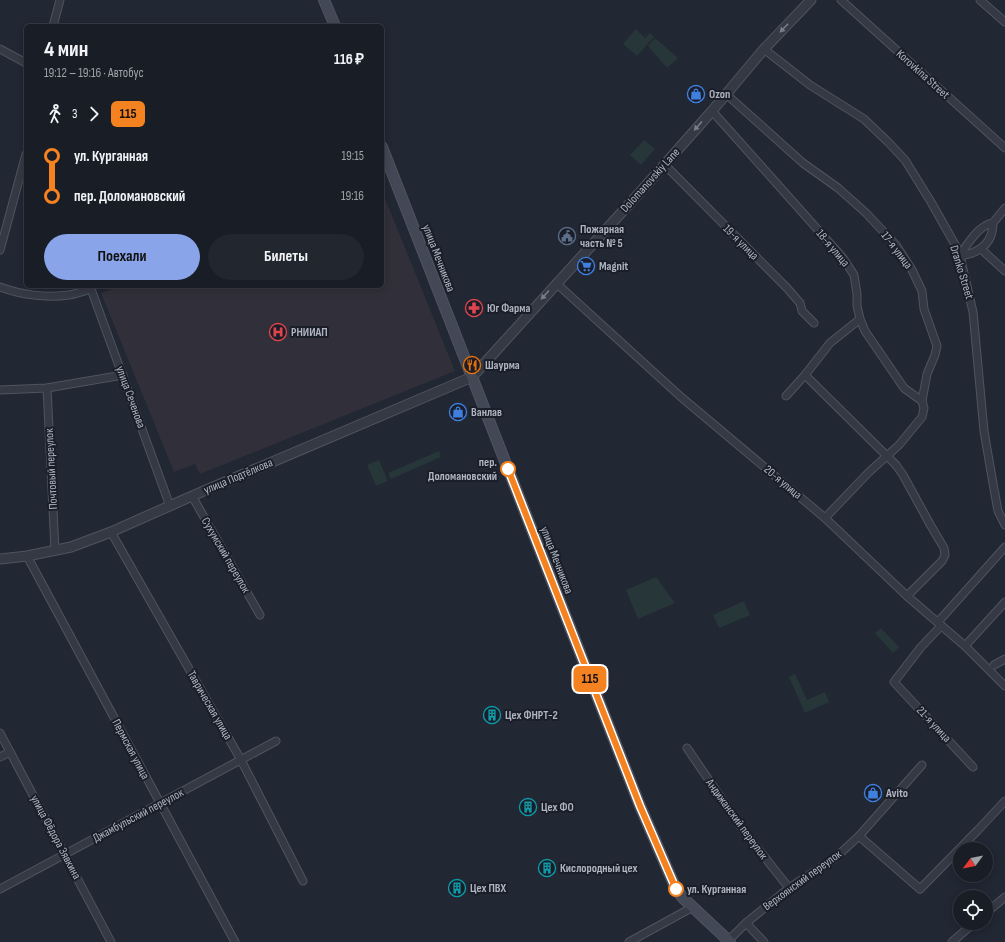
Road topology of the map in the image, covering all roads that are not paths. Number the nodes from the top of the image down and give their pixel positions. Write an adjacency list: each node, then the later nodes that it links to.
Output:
1 (60, 0): 7 (street)
2 (324, 0): 8 (main road)
3 (811, 0): 10 (street, Dolomanovskiy Lane, one-way to 10)
4 (841, 0): 14 (street, Korovkina Street)
5 (980, 0): 6 (street)
6 (1005, 22)
7 (54, 24)
8 (334, 24)
9 (0, 49): 11 (street)
10 (764, 49): 12 (street, Dolomanovskiy Lane); 22 (street, Dranko Street)
11 (24, 62)
12 (726, 94): 13 (street, Dolomanovskiy Lane); 34 (street, 17-я улица)
13 (712, 111): 17 (street, Dolomanovskiy Lane, one-way to 17); 26 (street, 18-я улица)
14 (1005, 148)
15 (384, 152): 30 (main road, улица Мечникова)
16 (24, 161): 21 (street)
17 (664, 164): 24 (street, Dolomanovskiy Lane); 27 (street, 19-я улица)
18 (1005, 208): 19 (street)
19 (993, 223): 20 (street); 22 (street)
20 (981, 249): 22 (street); 23 (street)
21 (0, 250)
22 (960, 256): 39 (street, Dranko Street)
23 (1005, 271)
24 (556, 283): 30 (street, Dolomanovskiy Lane, one-way to 30); 38 (street, 20-я улица)
25 (0, 287): 28 (street, улица Сеченова)
26 (860, 319): 29 (street); 34 (street, 18-я улица)
27 (814, 324)
28 (122, 375): 31 (street); 37 (street, улица Сеченова)
29 (805, 375): 33 (street); 35 (street)
30 (472, 376): 36 (street, улица Подтёлкова); 69 (main road, улица Мечникова)
31 (47, 388): 32 (street); 42 (street, Почтовый переулок)
32 (0, 390)
33 (786, 396)
34 (922, 401): 35 (street, 17-я улица)
35 (887, 456): 38 (street, 17-я улица); 45 (street)
36 (192, 496): 37 (street, улица Подтёлкова); 47 (street, Сухумский переулок)
37 (170, 506): 40 (street, улица Подтёлкова)
38 (825, 518): 45 (street, 20-я улица)
39 (1005, 525)
40 (111, 532): 42 (street, улица Подтёлкова); 58 (street, Таврическая улица)
41 (1005, 547): 48 (street)
42 (55, 550): 43 (street, улица Подтёлкова)
43 (27, 556): 44 (street, улица Подтёлкова); 62 (street, Пермская улица)
44 (0, 559)
45 (907, 596): 48 (street, 20-я улица)
46 (1005, 602): 49 (street)
47 (260, 615)
48 (940, 624): 49 (street, 20-я улица); 60 (street, 21-я улица)
49 (965, 646): 52 (street, 20-я улица)
50 (1005, 659): 51 (street)
51 (994, 665)
52 (1005, 686)
53 (0, 733): 56 (street, улица Фёдора Зявкина)
54 (276, 741): 58 (street, Джамбульский переулок)
55 (687, 748): 66 (street, Андижанский переулок)
56 (10, 752): 57 (street); 64 (street, улица Фёдора Зявкина)
57 (0, 757)
58 (241, 760): 62 (street, Джамбульский переулок); 65 (street, Таврическая улица)
59 (922, 765): 63 (street, Верхоянский переулок)
60 (973, 767)
61 (1005, 801): 63 (street)
62 (160, 804): 64 (street, Джамбульский переулок); 75 (street, Пермская улица)
63 (859, 836): 66 (street, Верхоянский переулок)
64 (65, 854): 67 (street, Джамбульский переулок); 74 (street, улица Фёдора Зявкина)
65 (304, 881)
66 (789, 888): 71 (street, Верхоянский переулок)
67 (0, 889)
68 (1005, 897): 70 (street)
69 (693, 907): 73 (main road, улица Мечникова); 76 (street)
70 (993, 907)
71 (746, 923): 73 (street, Верхоянский переулок); 77 (street)
72 (966, 930): 78 (street)
73 (729, 941)
74 (111, 942)
75 (235, 942)
76 (629, 942)
77 (764, 942)
78 (952, 942)

